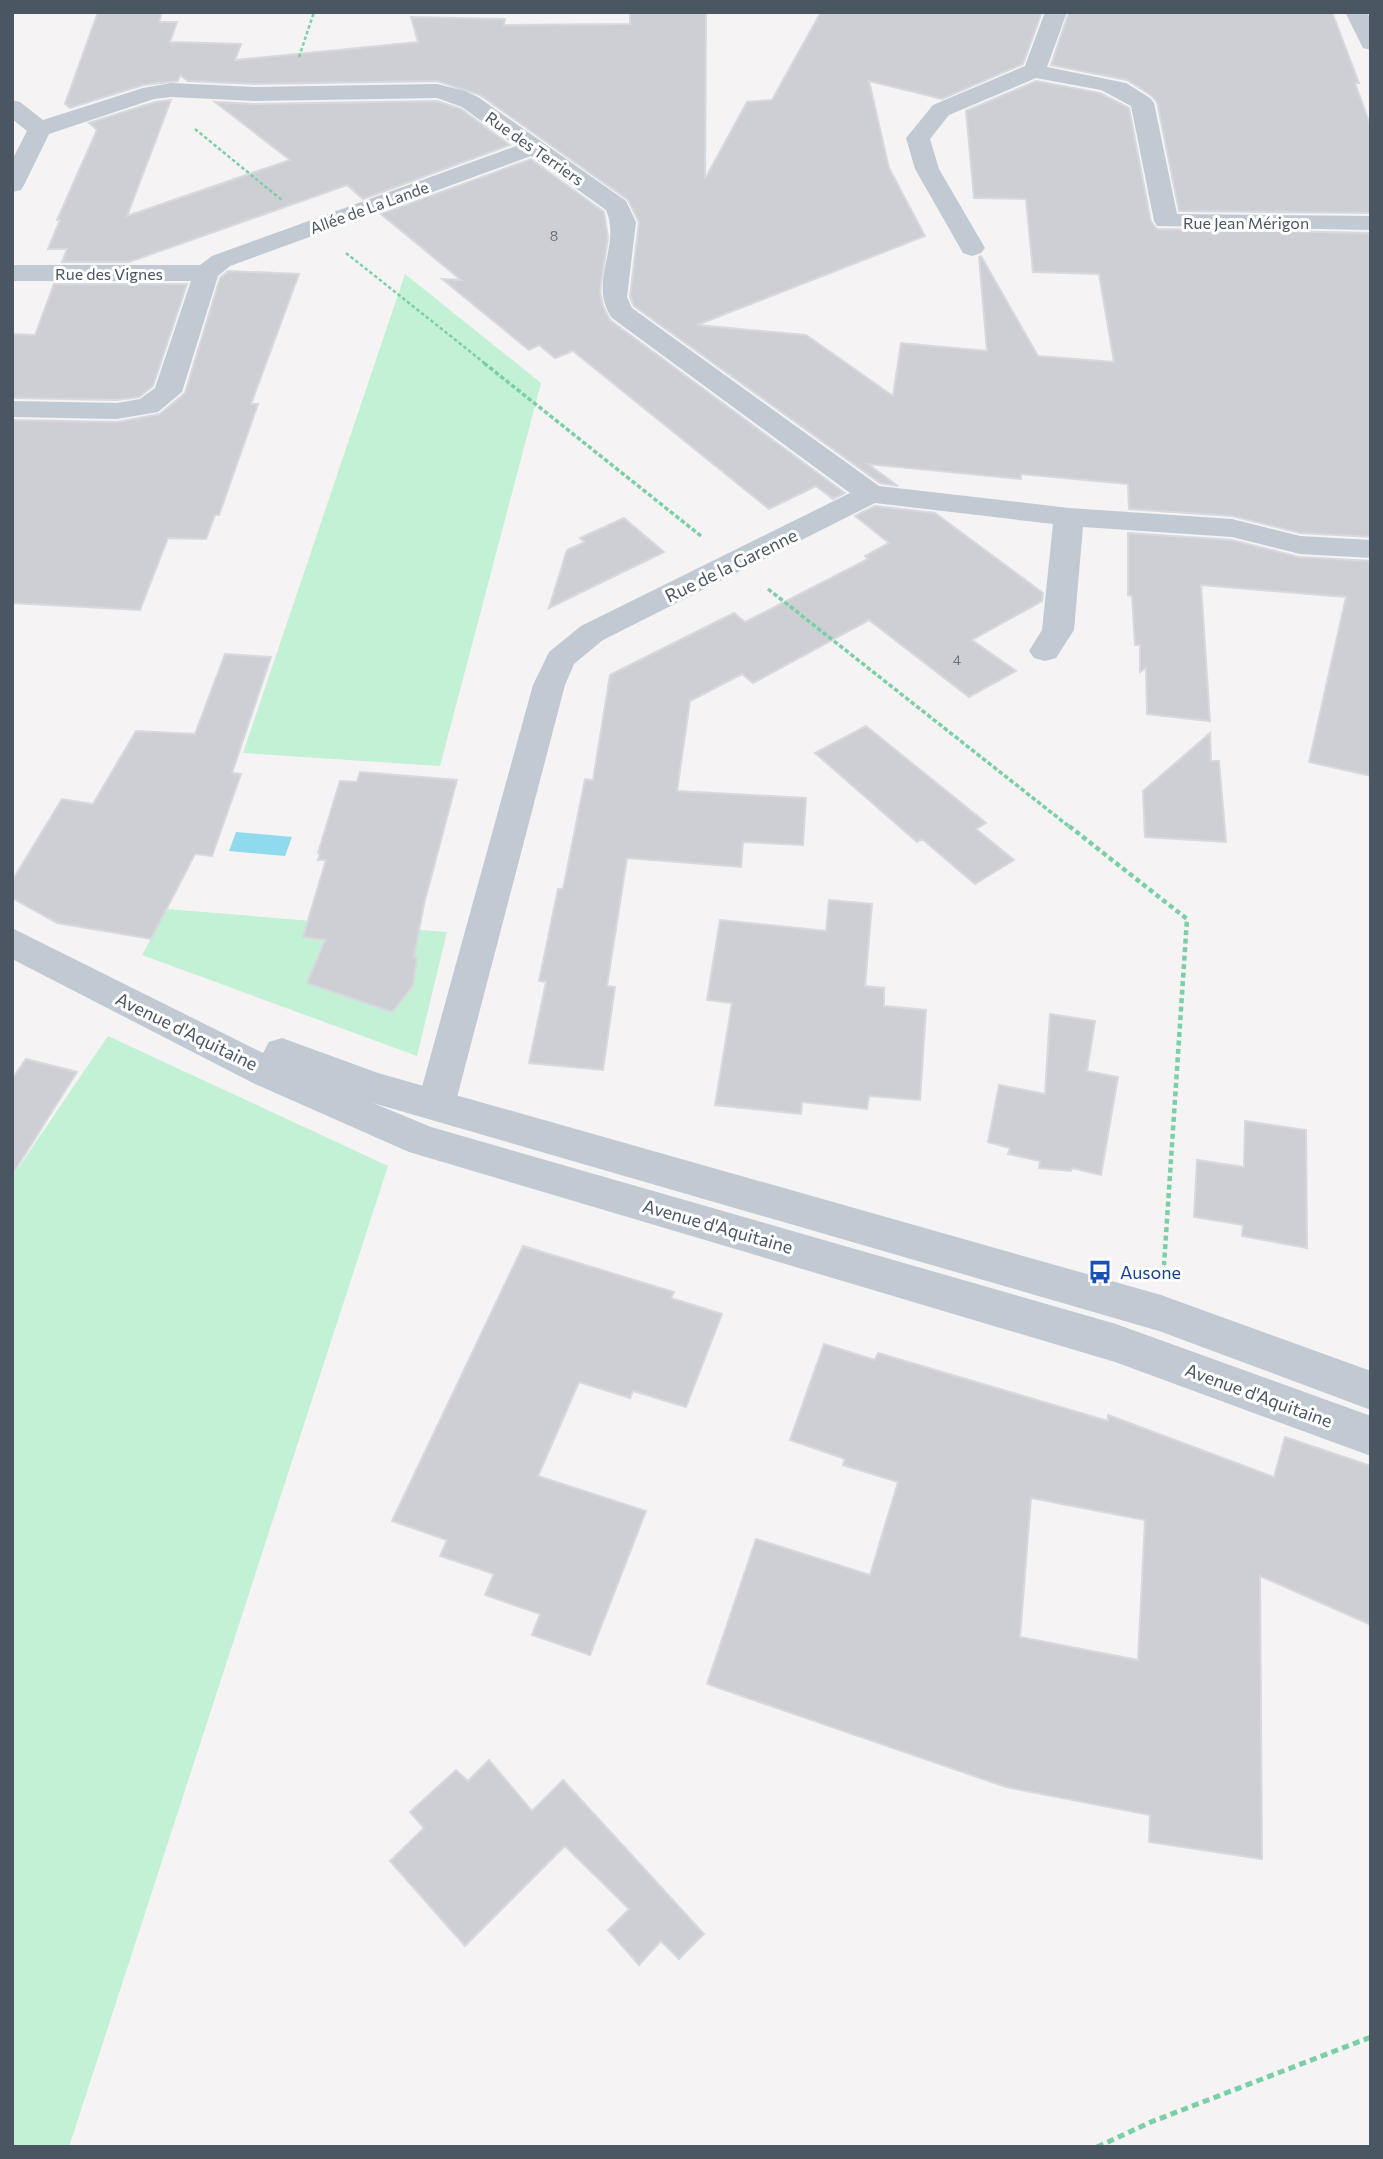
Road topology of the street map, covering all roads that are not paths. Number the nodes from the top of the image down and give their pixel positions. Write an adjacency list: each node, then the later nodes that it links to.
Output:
1 (1056, 12): 4 (street)
2 (1356, 12): 3 (street)
3 (1371, 43)
4 (1035, 71): 9 (street, Rue Jean Mérigon); 10 (street)
5 (12, 107): 6 (street)
6 (39, 129): 7 (street, Rue des Terriers); 8 (street)
7 (535, 147): 12 (street, Allée de La Lande); 14 (street, Rue des Terriers)
8 (12, 185)
9 (1371, 223)
10 (972, 248)
11 (12, 272): 12 (street, Rue des Vignes)
12 (206, 273): 13 (street)
13 (12, 409)
14 (871, 494): 15 (street); 19 (street, Rue de la Garenne)
15 (1069, 517): 16 (street); 17 (street)
16 (1371, 549)
17 (1045, 651)
18 (12, 942): 19 (street, Avenue d'Aquitaine)
19 (429, 1123): 20 (street, Avenue d'Aquitaine); 21 (street, Avenue d'Aquitaine)
20 (1371, 1391)
21 (1371, 1436)

